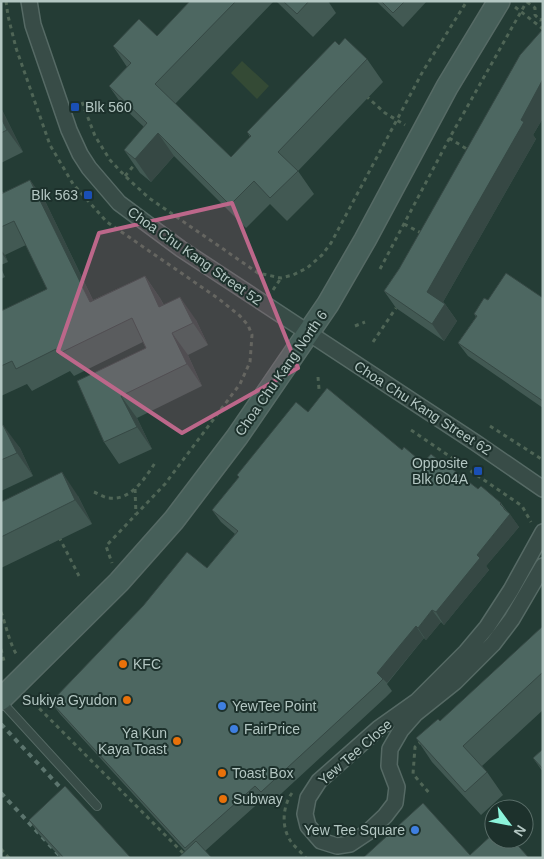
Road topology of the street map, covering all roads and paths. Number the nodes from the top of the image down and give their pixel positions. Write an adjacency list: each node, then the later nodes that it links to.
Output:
1 (28, 1): 23 (street, Choa Chu Kang Street 52)
2 (467, 1): 10 (path)
3 (527, 2): 5 (path); 6 (path)
4 (506, 4): 5 (path); 11 (street, Choa Chu Kang North 6)
5 (521, 11): 7 (path); 12 (path)
6 (543, 19)
7 (543, 29)
8 (361, 92): 10 (path)
9 (82, 102): 15 (path)
10 (397, 120): 11 (path); 15 (path)
11 (420, 134): 23 (street, Choa Chu Kang North 6)
12 (450, 138): 13 (path); 16 (path)
13 (475, 154)
14 (140, 159): 15 (path)
15 (125, 176)
16 (404, 224): 17 (path); 18 (path)
17 (428, 237)
18 (380, 269)
19 (396, 308): 24 (path)
20 (365, 322): 22 (path)
21 (248, 324): 34 (path)
22 (355, 326)
23 (308, 333): 31 (street, Choa Chu Kang Street 62); 43 (street, Choa Chu Kang North 6)
24 (373, 342)
25 (318, 378): 26 (path)
26 (319, 390)
27 (490, 426): 29 (path)
28 (411, 430): 35 (path)
29 (543, 460)
30 (155, 462): 32 (path)
31 (541, 486)
32 (135, 489): 33 (path); 34 (path)
33 (94, 492)
34 (136, 516): 37 (path)
35 (540, 528): 38 (street, Yew Tee Close)
36 (59, 537): 39 (path)
37 (106, 546)
38 (543, 566)
39 (79, 576)
40 (1, 612): 43 (path)
41 (1, 649): 42 (path)
42 (4, 661)
43 (12, 689): 46 (lane); 49 (path)
44 (423, 740): 45 (path)
45 (430, 794)
46 (97, 806)
47 (1, 849): 48 (path)
48 (9, 858)
49 (188, 858)

